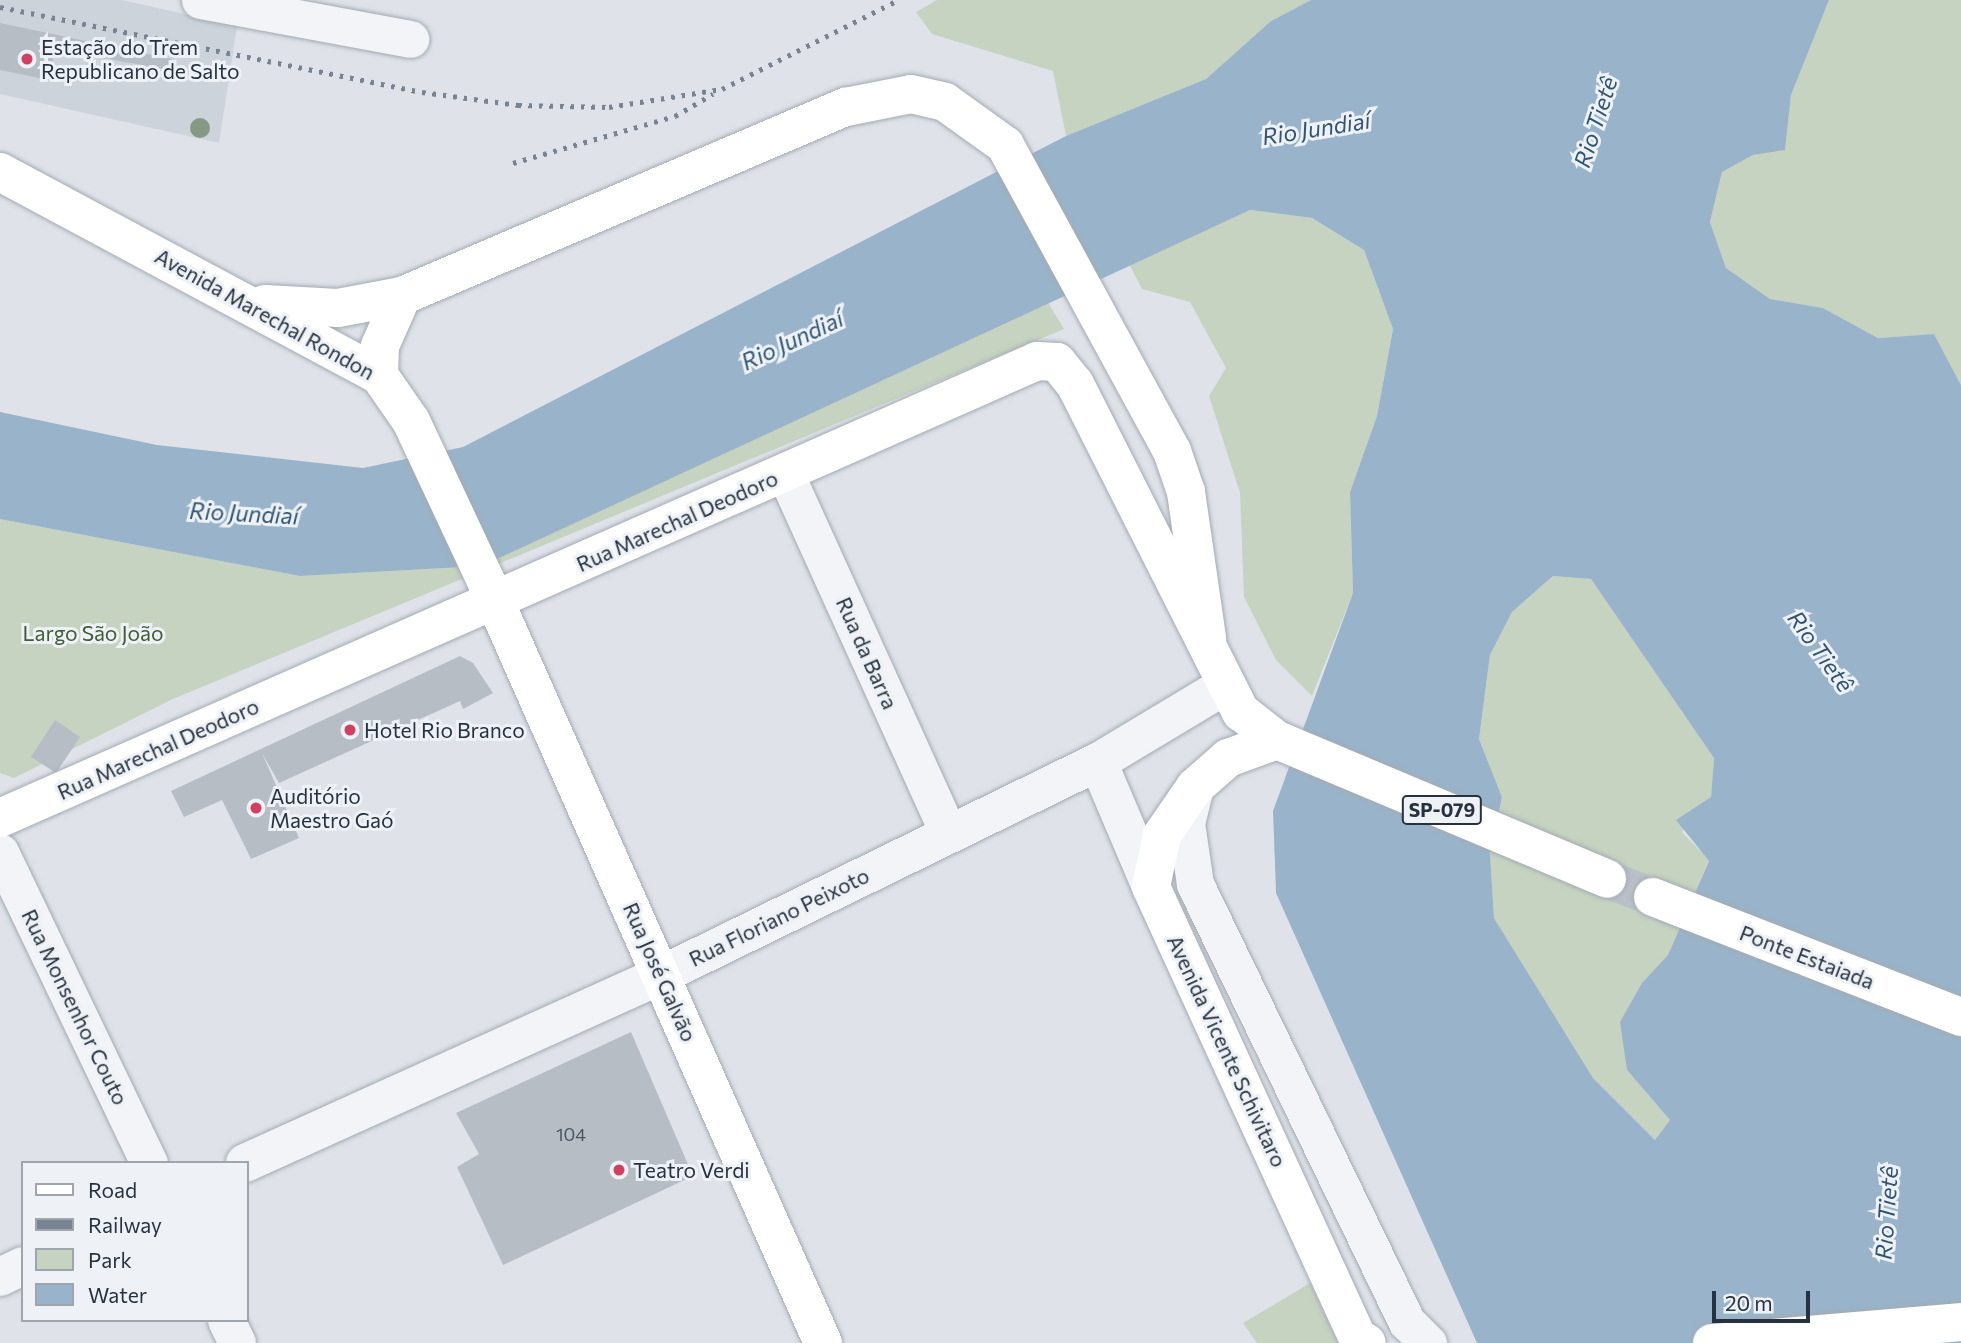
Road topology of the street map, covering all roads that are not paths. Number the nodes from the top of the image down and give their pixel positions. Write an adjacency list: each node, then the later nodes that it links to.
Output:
1 (200, 0): 2 (street)
2 (410, 39)
3 (0, 172): 5 (main road, Avenida Marechal Rondon)
4 (402, 296): 5 (main road); 6 (main road); 9 (main road, Rua Marechal Deodoro)
5 (249, 302): 6 (main road, Avenida Marechal Rondon)
6 (379, 375): 8 (main road, Avenida Marechal Rondon)
7 (785, 473): 8 (main road, Rua Marechal Deodoro); 9 (main road, Rua Marechal Deodoro); 15 (street, Rua da Barra)
8 (491, 591): 14 (main road, Rua Marechal Deodoro); 20 (main road, Rua José Galvão)
9 (1208, 648): 10 (main road, Rua Marechal Deodoro)
10 (1226, 685): 11 (main road, Rua Marechal Deodoro); 12 (street, Rua Floriano Peixoto)
11 (1277, 740): 13 (main road); 17 (main road, SP-079)
12 (1098, 762): 15 (street, Rua Floriano Peixoto); 18 (street, Avenida Vicente Schivitaro)
13 (1195, 787): 18 (main road); 31 (street, Avenida Vicente Schivitaro)
14 (0, 818)
15 (948, 833): 20 (street, Rua Floriano Peixoto)
16 (0, 852): 22 (street, Rua Monsenhor Couto)
17 (1607, 879)
18 (1151, 887): 28 (main road, Avenida Vicente Schivitaro)
19 (1653, 897): 21 (main road, Ponte Estaiada)
20 (661, 975): 23 (street, Rua Floriano Peixoto); 30 (main road, Rua José Galvão)
21 (1961, 1017)
22 (148, 1161)
23 (248, 1162)
24 (21, 1267): 25 (street)
25 (0, 1277)
26 (227, 1322): 29 (street)
27 (1961, 1322): 32 (main road)
28 (1362, 1341)
29 (237, 1343)
30 (823, 1343)
31 (1428, 1343)
32 (1712, 1343)

